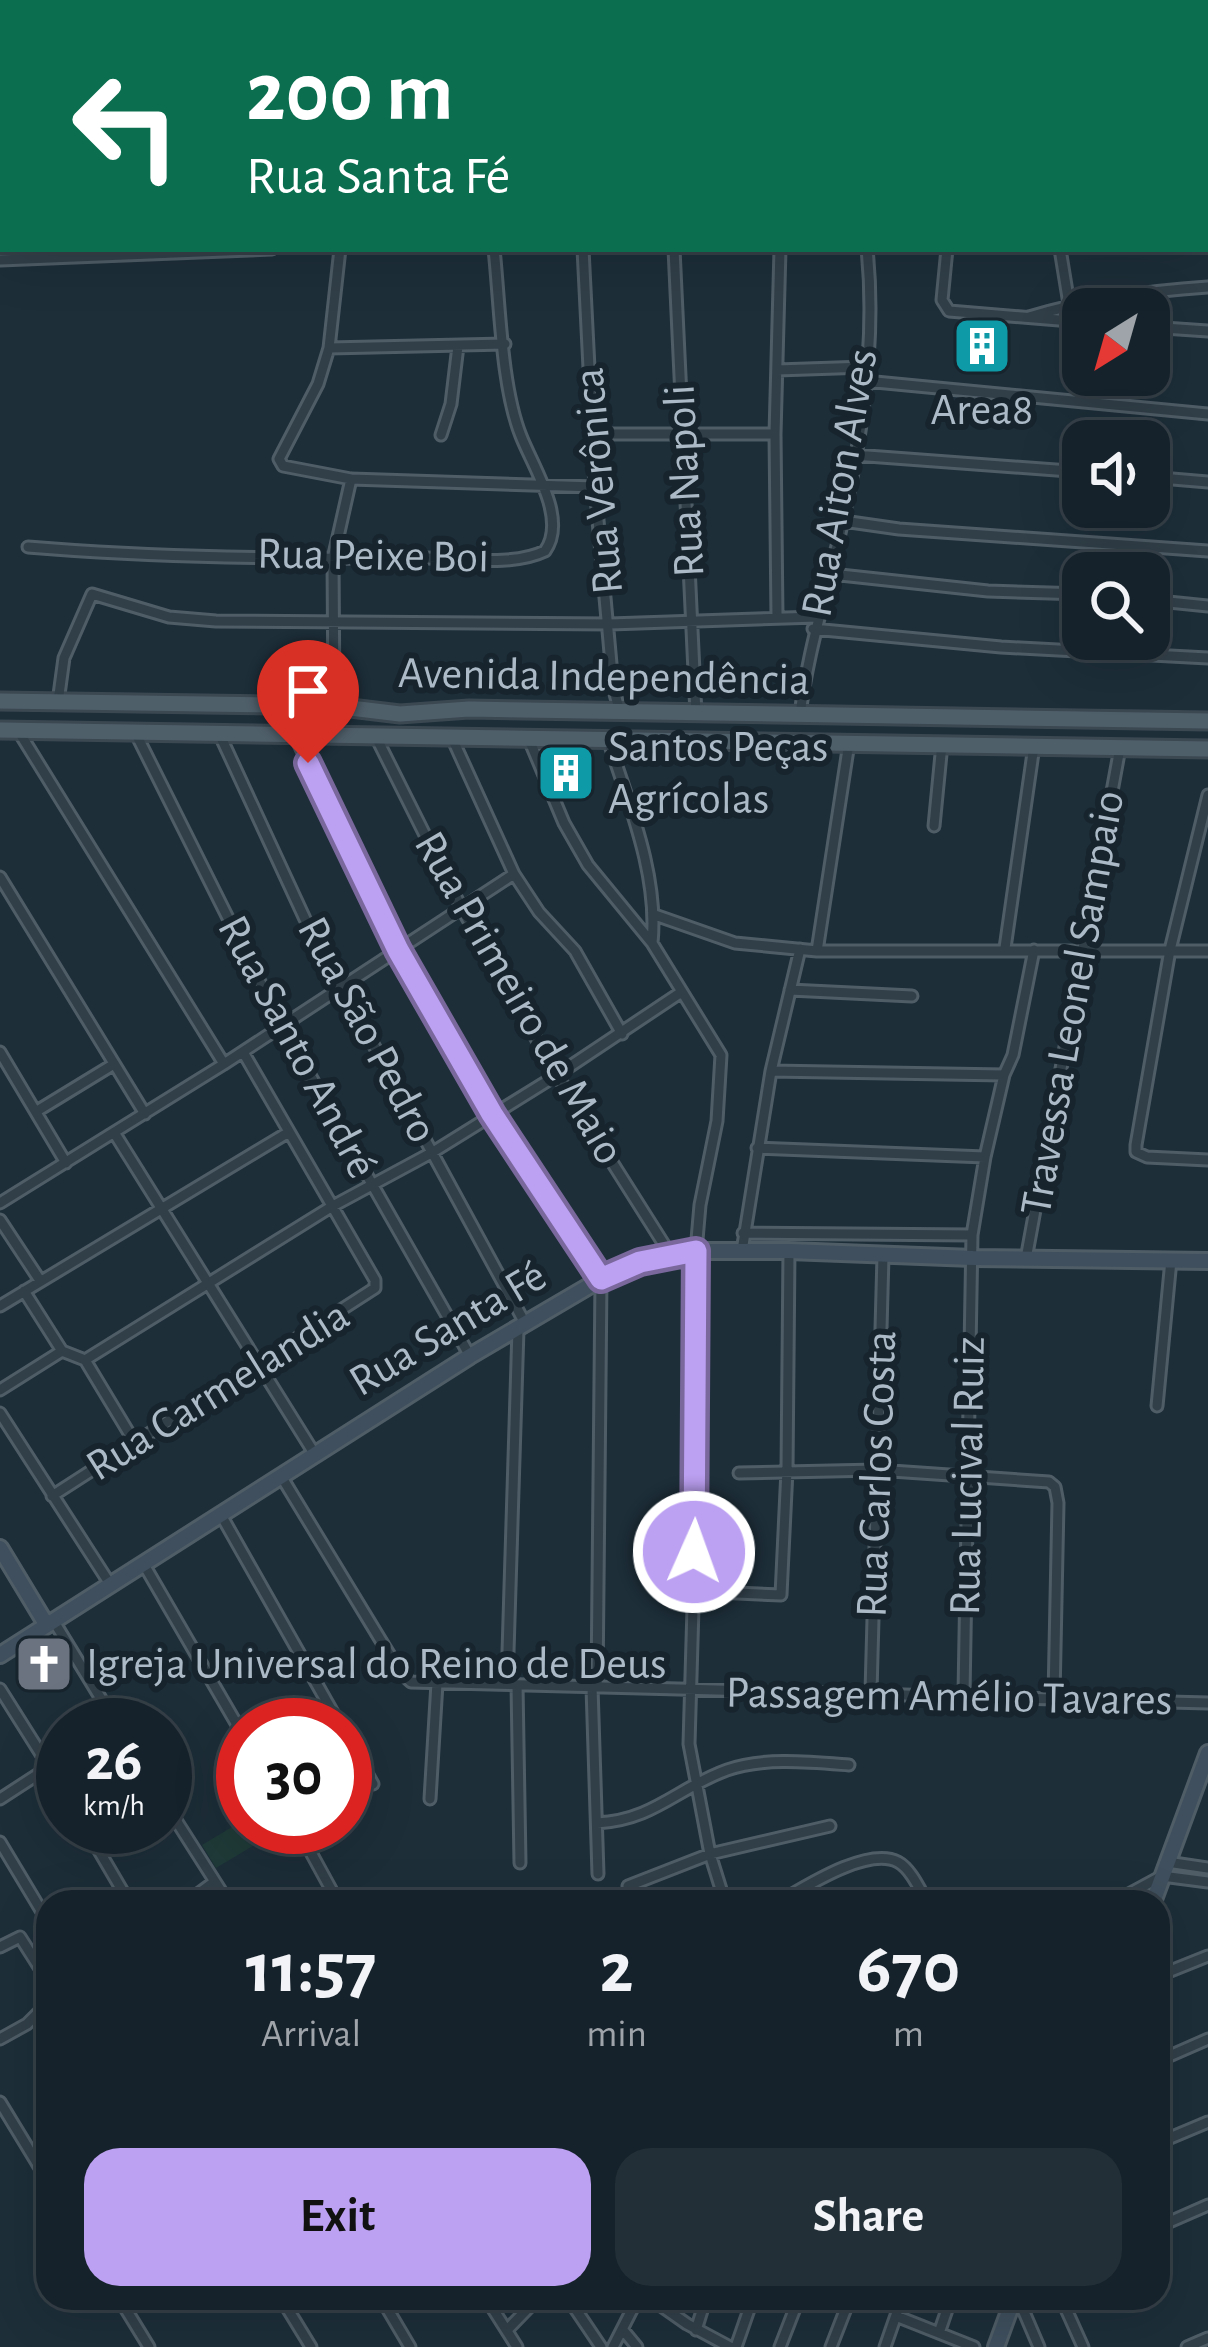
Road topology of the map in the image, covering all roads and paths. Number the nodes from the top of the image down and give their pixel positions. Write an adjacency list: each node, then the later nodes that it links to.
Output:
1 (98, 252): 10 (street)
2 (340, 252): 22 (street)
3 (494, 252): 20 (street)
4 (583, 252): 27 (street, Rua Verônica)
5 (674, 252): 28 (street, Rua Napoli)
6 (780, 252): 24 (street)
7 (867, 252): 23 (street, Rua Aiton Alves)
8 (946, 252): 16 (street)
9 (1061, 252): 13 (street)
10 (21, 254): 11 (street)
11 (0, 260)
12 (1208, 287): 14 (street)
13 (1067, 288)
14 (1170, 289)
15 (1062, 306): 16 (street)
16 (1024, 318): 17 (street)
17 (1062, 321)
18 (1170, 328): 19 (street)
19 (1208, 331)
20 (505, 344): 21 (street); 36 (street)
21 (458, 346): 22 (street); 30 (street)
22 (329, 348): 33 (street)
23 (866, 367): 24 (street); 25 (street, Rua Aiton Alves)
24 (777, 370): 29 (street)
25 (865, 381): 26 (street); 31 (street, Rua Aiton Alves)
26 (1208, 414)
27 (593, 434): 28 (street); 37 (street, Rua Verônica)
28 (682, 434): 29 (street); 48 (street, Rua Napoli)
29 (775, 434): 46 (street)
30 (441, 435)
31 (854, 454): 32 (street); 38 (street, Rua Aiton Alves)
32 (1062, 470)
33 (351, 479): 36 (street); 41 (street)
34 (1170, 479): 35 (street)
35 (1208, 482)
36 (540, 483): 37 (street); 41 (street, Rua Peixe Boi)
37 (596, 488): 50 (street, Rua Verônica)
38 (843, 520): 40 (street); 42 (street, Rua Aiton Alves)
39 (28, 547): 41 (street, Rua Peixe Boi)
40 (1208, 551)
41 (333, 559): 49 (street)
42 (830, 574): 43 (street); 47 (street, Rua Aiton Alves)
43 (1062, 593)
44 (1170, 602): 45 (street)
45 (1208, 606)
46 (777, 617): 47 (street); 48 (street)
47 (817, 617): 51 (street, Rua Aiton Alves)
48 (692, 621): 50 (street); 57 (street, Rua Napoli)
49 (332, 622): 50 (street); 54 (street); 55 (street)
50 (610, 623): 56 (street, Rua Verônica)
51 (813, 629): 52 (street); 58 (street, Rua Aiton Alves)
52 (1208, 658)
53 (0, 701): 54 (main road, Avenida Independência)
54 (58, 702): 55 (main road, Avenida Independência)
55 (334, 706): 56 (main road, Avenida Independência)
56 (620, 713): 57 (main road, Avenida Independência)
57 (696, 713): 58 (main road, Avenida Independência)
58 (800, 715): 59 (main road, Avenida Independência)
59 (1183, 721): 60 (main road, Avenida Independência); 74 (main road)
60 (1208, 721)
61 (0, 730): 63 (main road, Avenida Independência)
62 (218, 731): 64 (main road, Avenida Independência); 66 (main road, Avenida Independência); 91 (street, Rua São Pedro)
63 (19, 732): 64 (main road, Avenida Independência); 100 (street)
64 (135, 732): 95 (street, Rua Santo André)
65 (451, 735): 67 (main road, Avenida Independência); 68 (main road, Avenida Independência); 78 (street)
66 (295, 736): 67 (main road, Avenida Independência); 84 (street)
67 (376, 737): 80 (street, Rua Primeiro de Maio)
68 (529, 737): 69 (main road, Avenida Independência); 82 (street)
69 (608, 738): 70 (main road, Avenida Independência); 81 (street)
70 (849, 742): 71 (main road, Avenida Independência); 88 (street)
71 (942, 744): 72 (main road, Avenida Independência); 77 (street)
72 (1034, 746): 73 (main road, Avenida Independência); 83 (street)
73 (1120, 748): 74 (main road, Avenida Independência); 90 (street, Travessa Leonel Sampaio)
74 (1179, 749): 75 (main road, Avenida Independência)
75 (1208, 749)
76 (1208, 795): 87 (street)
77 (934, 826)
78 (514, 874): 80 (street); 96 (street)
79 (0, 877): 99 (street)
80 (462, 909): 84 (street); 103 (street, Rua Primeiro de Maio)
81 (655, 915): 82 (street); 85 (street)
82 (652, 943): 93 (street)
83 (1005, 948): 86 (street); 88 (street)
84 (397, 949): 91 (street); 106 (street)
85 (800, 949): 88 (street); 92 (street)
86 (1034, 950): 90 (street); 102 (street, Rua Lucival Ruiz)
87 (1170, 950): 89 (street); 90 (street); 112 (street)
88 (817, 951)
89 (1208, 951)
90 (1084, 952): 127 (street, Travessa Leonel Sampaio)
91 (341, 986): 95 (street); 110 (street, Rua São Pedro)
92 (790, 990): 94 (street); 101 (street)
93 (680, 993): 96 (street); 121 (street)
94 (912, 996)
95 (282, 1026): 98 (street); 114 (street, Rua Santo André)
96 (622, 1034): 103 (street)
97 (0, 1052): 104 (street)
98 (243, 1052): 100 (street); 107 (street)
99 (114, 1064): 104 (street); 105 (street)
100 (224, 1064): 105 (street)
101 (771, 1071): 102 (street); 109 (street)
102 (1004, 1075): 111 (street, Rua Lucival Ruiz)
103 (557, 1076): 106 (street); 124 (street, Rua Primeiro de Maio)
104 (37, 1111): 113 (street)
105 (145, 1114): 108 (street)
106 (492, 1114): 110 (street); 131 (street)
107 (289, 1132): 116 (street); 117 (street)
108 (115, 1134): 113 (street); 116 (street)
109 (757, 1148): 111 (street); 119 (street)
110 (433, 1151): 114 (street); 135 (street, Rua São Pedro)
111 (985, 1157): 120 (street, Rua Lucival Ruiz)
112 (1208, 1160)
113 (66, 1163): 115 (street)
114 (371, 1185): 117 (street); 137 (street, Rua Santo André)
115 (0, 1203)
116 (162, 1207): 130 (street); 132 (street)
117 (331, 1207): 132 (street); 139 (street, Rua Carmelandia)
118 (0, 1220): 130 (street)
119 (743, 1233): 120 (street); 122 (street)
120 (972, 1235): 126 (street, Rua Lucival Ruiz)
121 (696, 1251): 122 (street, Rua Santa Fé); 124 (street, Rua Santa Fé); 155 (street)
122 (742, 1251): 123 (street, Rua Santa Fé)
123 (789, 1251): 125 (street, Rua Santa Fé); 145 (street)
124 (670, 1254): 131 (street, Rua Santa Fé)
125 (883, 1256): 126 (street, Rua Santa Fé); 146 (street, Rua Carlos Costa)
126 (973, 1258): 127 (street, Rua Santa Fé); 148 (street, Rua Lucival Ruiz)
127 (1026, 1259): 128 (street, Rua Santa Fé)
128 (1171, 1260): 129 (street, Rua Santa Fé); 141 (street)
129 (1208, 1261)
130 (39, 1279): 133 (street)
131 (601, 1279): 135 (street, Rua Santa Fé); 160 (street)
132 (209, 1286): 138 (street); 139 (street)
133 (24, 1291): 134 (street); 136 (street)
134 (0, 1306)
135 (522, 1327): 137 (street, Rua Santa Fé); 159 (street)
136 (62, 1351): 138 (street); 140 (street)
137 (470, 1356): 144 (street, Rua Santa Fé)
138 (86, 1360): 143 (street)
139 (258, 1364): 143 (street, Rua Carmelandia); 144 (street)
140 (0, 1390)
141 (1157, 1406)
142 (0, 1413): 150 (street)
143 (135, 1443): 150 (street, Rua Carmelandia)
144 (314, 1453): 149 (street, Rua Santa Fé)
145 (787, 1470): 146 (street); 147 (street); 155 (street)
146 (877, 1470): 148 (street); 163 (street, Rua Carlos Costa)
147 (740, 1474)
148 (967, 1474): 164 (street, Rua Lucival Ruiz); 165 (street)
149 (281, 1475): 151 (street, Rua Santa Fé); 158 (street, Passagem Amélio Tavares)
150 (52, 1496): 154 (street)
151 (221, 1516): 153 (street, Rua Santa Fé); 168 (street)
152 (0, 1548): 156 (street)
153 (143, 1563): 154 (street, Rua Santa Fé); 167 (street)
154 (110, 1584): 156 (street, Rua Santa Fé)
155 (693, 1592): 162 (street)
156 (50, 1622): 157 (street, Rua Santa Fé); 166 (street)
157 (0, 1655)
158 (437, 1683): 159 (street, Passagem Amélio Tavares); 177 (street)
159 (512, 1684): 160 (street, Passagem Amélio Tavares); 185 (street)
160 (594, 1687): 162 (street, Passagem Amélio Tavares); 178 (street)
161 (0, 1689): 170 (street)
162 (690, 1691): 163 (street, Passagem Amélio Tavares); 174 (street)
163 (871, 1692): 164 (street, Passagem Amélio Tavares)
164 (964, 1694): 165 (street, Passagem Amélio Tavares)
165 (1054, 1697): 169 (street, Passagem Amélio Tavares)
166 (98, 1698)
167 (221, 1698)
168 (325, 1698)
169 (1208, 1703)
170 (36, 1745)
171 (1208, 1753): 175 (street)
172 (849, 1765): 174 (street)
173 (36, 1776): 176 (street)
174 (695, 1785): 178 (street); 184 (street)
175 (1200, 1795): 187 (street)
176 (0, 1799)
177 (430, 1799)
178 (597, 1823): 188 (street)
179 (830, 1826): 184 (street)
180 (0, 1841): 201 (street)
181 (192, 1847): 189 (street)
182 (101, 1854): 192 (street)
183 (312, 1854): 195 (street)
184 (710, 1854): 191 (street); 196 (street)
185 (520, 1863)
186 (1208, 1868): 187 (street)
187 (1165, 1869): 190 (street); 199 (street); 200 (street)
188 (598, 1874)
189 (214, 1882): 193 (street); 194 (street)
190 (1208, 1882)
191 (628, 1886)
192 (123, 1890)
193 (203, 1890)
194 (220, 1890)
195 (332, 1890)
196 (721, 1890)
197 (800, 1890): 198 (street)
198 (919, 1890)
199 (1133, 1890)
200 (1157, 1890)
201 (36, 1902)
202 (0, 1947): 204 (street)
203 (1208, 1956): 205 (street)
204 (36, 1962)
205 (1170, 1971)
206 (36, 2015): 207 (street)
207 (0, 2039)
208 (1208, 2039): 209 (street)
209 (1170, 2056)
210 (0, 2102): 213 (street)
211 (1208, 2122): 212 (street)
212 (1170, 2138)
213 (36, 2161)
214 (1208, 2205): 215 (street)
215 (1170, 2222)
216 (126, 2310): 240 (street)
217 (288, 2310): 241 (street)
218 (388, 2310): 242 (street)
219 (494, 2310): 234 (street)
220 (526, 2310): 234 (street)
221 (576, 2310): 244 (street)
222 (632, 2310): 235 (street)
223 (667, 2310): 236 (street)
224 (702, 2310): 236 (street)
225 (748, 2310): 247 (street)
226 (794, 2310): 248 (street)
227 (845, 2310): 249 (street)
228 (898, 2310): 233 (street)
229 (947, 2310): 237 (street)
230 (1012, 2310): 239 (street)
231 (1022, 2310): 252 (street)
232 (1066, 2310): 253 (street)
233 (896, 2316): 237 (street); 250 (street)
234 (506, 2330): 243 (street)
235 (623, 2330): 245 (street); 246 (street)
236 (696, 2330): 247 (street)
237 (939, 2333): 251 (street)
238 (1208, 2338): 254 (street)
239 (999, 2344)
240 (149, 2347)
241 (311, 2347)
242 (410, 2347)
243 (517, 2347)
244 (601, 2347)
245 (613, 2347)
246 (637, 2347)
247 (733, 2347)
248 (779, 2347)
249 (831, 2347)
250 (885, 2347)
251 (974, 2347)
252 (1039, 2347)
253 (1083, 2347)
254 (1187, 2347)

